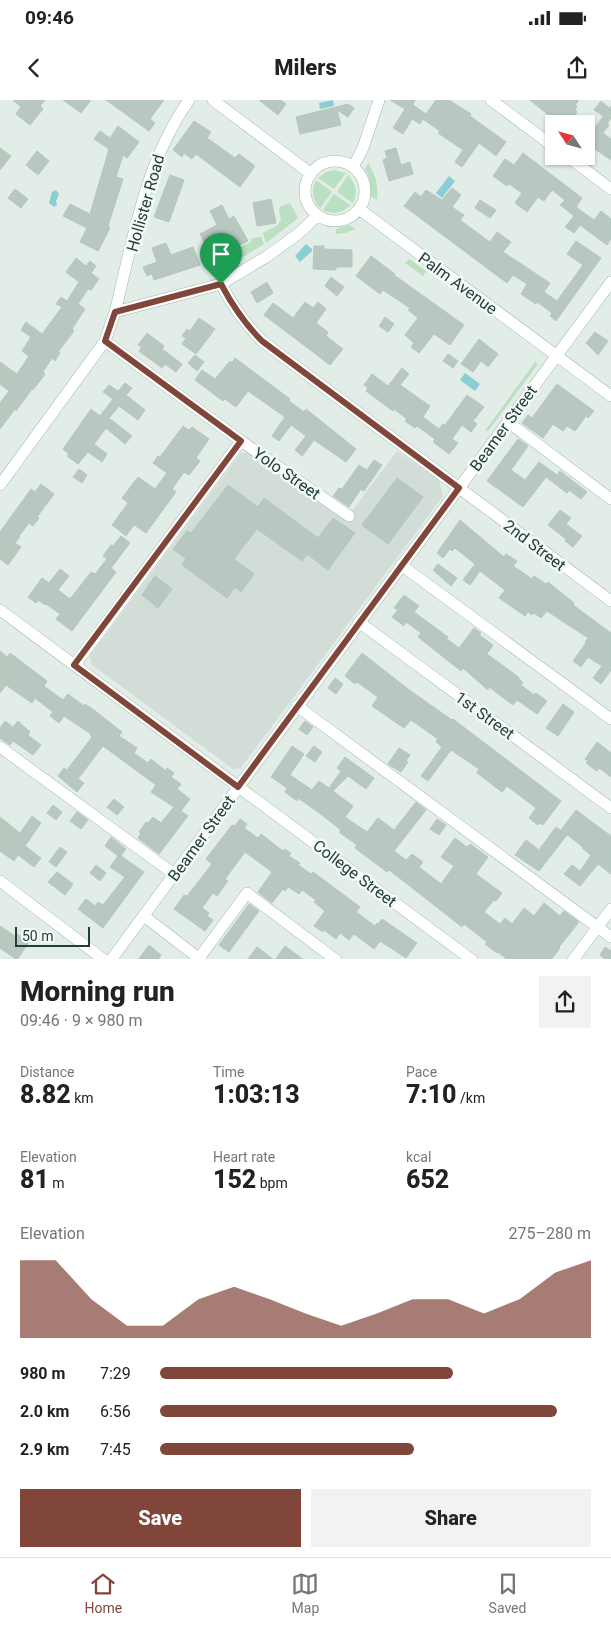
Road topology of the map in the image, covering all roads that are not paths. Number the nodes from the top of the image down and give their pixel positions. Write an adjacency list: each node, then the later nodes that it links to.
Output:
1 (189, 100): 14 (street, Hollister Road)
2 (213, 100): 8 (street)
3 (379, 100): 7 (street)
4 (491, 100): 5 (street)
5 (545, 140)
6 (579, 165): 9 (street)
7 (353, 167): 8 (street); 10 (street)
8 (311, 174): 11 (street)
9 (611, 189)
10 (359, 209): 11 (street); 16 (street, Palm Avenue)
11 (317, 216): 13 (street)
12 (611, 282): 16 (street, Beamer Street)
13 (221, 284): 14 (street); 21 (street, 2nd Street)
14 (115, 312): 15 (street, Hollister Road)
15 (105, 341): 19 (street, Yolo Street); 20 (street, Hollister Road)
16 (556, 356): 17 (street, Palm Avenue); 18 (street, Beamer Street)
17 (611, 396)
18 (508, 422): 21 (street, Beamer Street); 22 (street)
19 (241, 441): 23 (street, Yolo Street); 28 (street)
20 (0, 485)
21 (459, 488): 24 (street, Beamer Street); 25 (street, 2nd Street)
22 (611, 499)
23 (349, 516)
24 (401, 565): 27 (street, Beamer Street); 30 (street)
25 (611, 601)
26 (0, 610): 28 (street, College Street)
27 (359, 622): 29 (street, Beamer Street); 33 (street, 1st Street)
28 (74, 665): 32 (street, College Street)
29 (298, 706): 32 (street, Beamer Street); 38 (street)
30 (611, 719)
31 (0, 747): 34 (street)
32 (238, 787): 34 (street, Beamer Street); 44 (street, College Street)
33 (611, 808)
34 (174, 874): 37 (street, Beamer Street)
35 (0, 881): 40 (street)
36 (611, 908): 38 (street)
37 (144, 916): 41 (street, Beamer Street); 42 (street)
38 (598, 927): 39 (street); 45 (street)
39 (611, 937)
40 (103, 959)
41 (112, 959)
42 (200, 959): 43 (street)
43 (335, 959)
44 (471, 959)
45 (574, 959)

